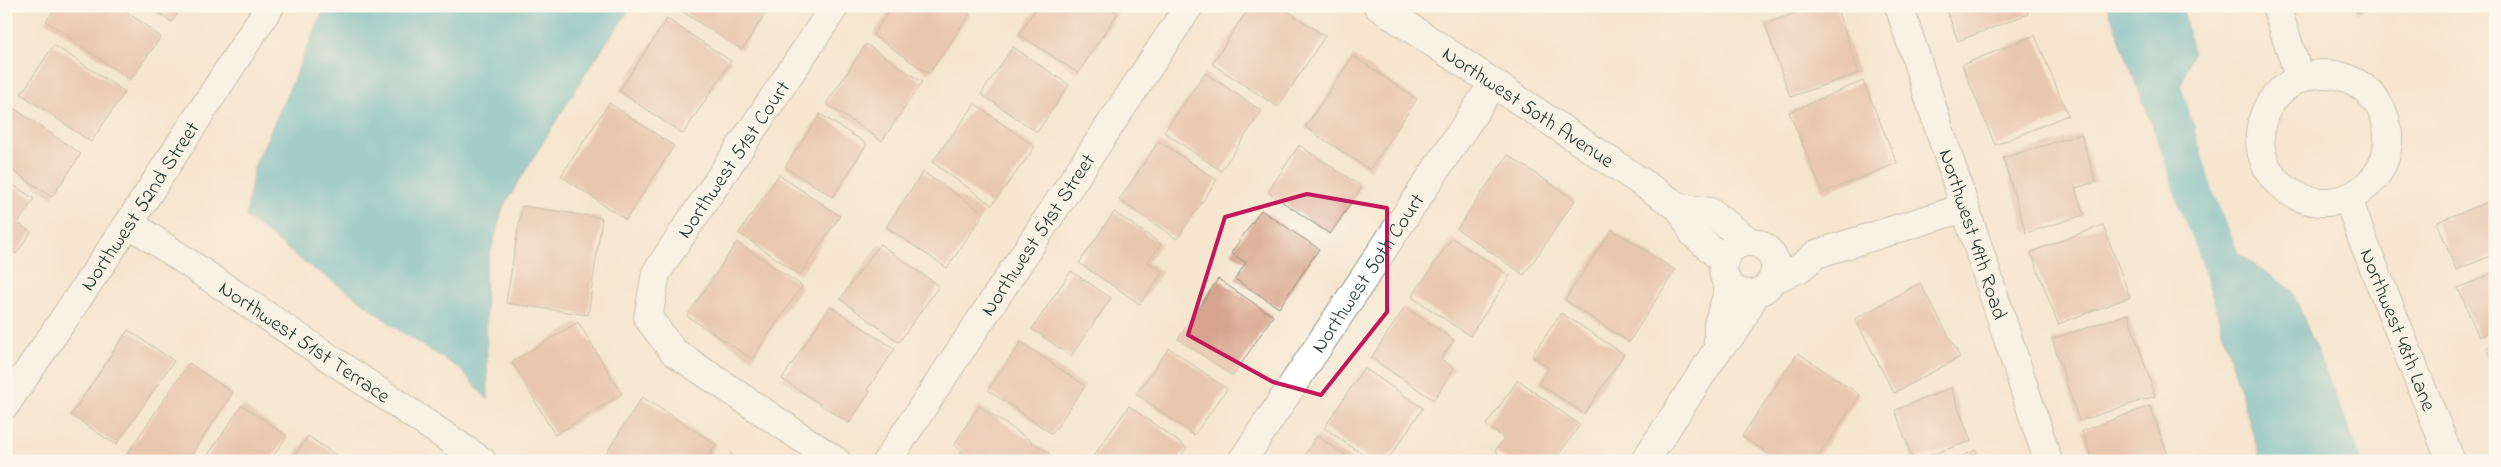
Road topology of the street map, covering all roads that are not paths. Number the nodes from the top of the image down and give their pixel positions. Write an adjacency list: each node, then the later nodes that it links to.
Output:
1 (270, 6): 12 (street, Northwest 52nd Street)
2 (835, 6): 18 (street, Northwest 51st Court)
3 (1189, 6): 19 (street, Northwest 51st Street)
4 (1378, 6): 8 (street, Northwest 50th Avenue)
5 (1899, 6): 11 (street, Northwest 49th Road)
6 (2276, 6): 7 (street)
7 (2300, 79): 9 (street); 9 (street)
8 (1494, 84): 10 (street, Northwest 50th Avenue); 20 (street, Northwest 50th Court)
9 (2348, 198): 23 (street, Northwest 48th Lane)
10 (1680, 208): 13 (street, Northwest 50th Avenue); 15 (street, Northwest 50th Avenue)
11 (1964, 208): 14 (street); 22 (street, Northwest 49th Road)
12 (129, 222): 16 (street, Northwest 52nd Street); 17 (street, Northwest 51st Terrace)
13 (1758, 245): 14 (street); 15 (street); 15 (street)
14 (1816, 254): 15 (street)
15 (1746, 280): 21 (street)
16 (6, 404)
17 (482, 461)
18 (836, 461)
19 (887, 461)
20 (1242, 461)
21 (1645, 461)
22 (2048, 461)
23 (2451, 461)

